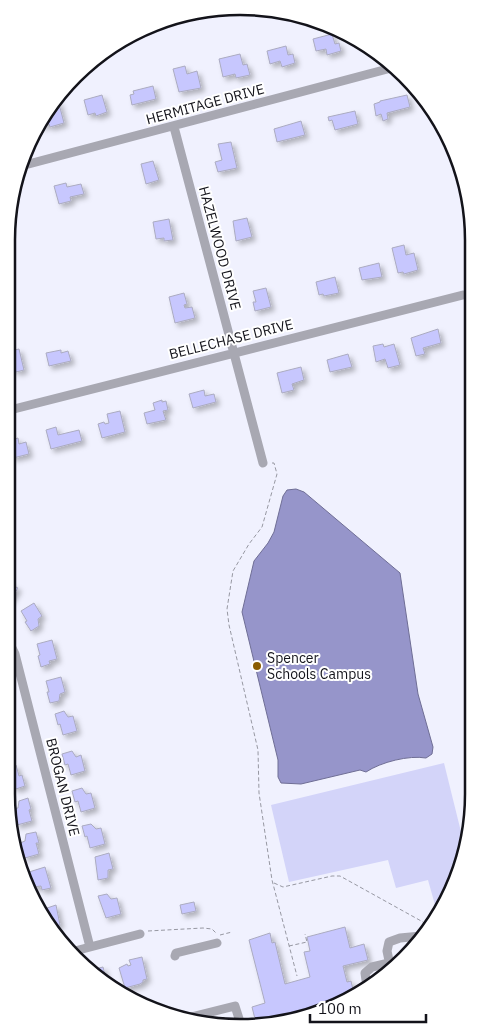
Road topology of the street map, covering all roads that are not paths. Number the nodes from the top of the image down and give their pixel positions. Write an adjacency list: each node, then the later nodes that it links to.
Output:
1 (386, 69): 2 (street, HERMITAGE DRIVE)
2 (174, 127): 3 (street, HERMITAGE DRIVE); 5 (street, HAZELWOOD DRIVE)
3 (28, 164)
4 (463, 295): 5 (street, BELLECHASE DRIVE)
5 (233, 352): 6 (street, BELLECHASE DRIVE); 7 (street, HAZELWOOD DRIVE)
6 (15, 409)
7 (263, 463)
8 (15, 654): 12 (street, BROGAN DRIVE)
9 (140, 934): 12 (street)
10 (414, 937): 15 (street)
11 (217, 943): 14 (street)
12 (90, 947): 13 (street)
13 (78, 950)
14 (175, 956)
15 (389, 962)
16 (384, 966): 17 (street)
17 (366, 980)
18 (198, 1015): 19 (street)
19 (239, 1019)

